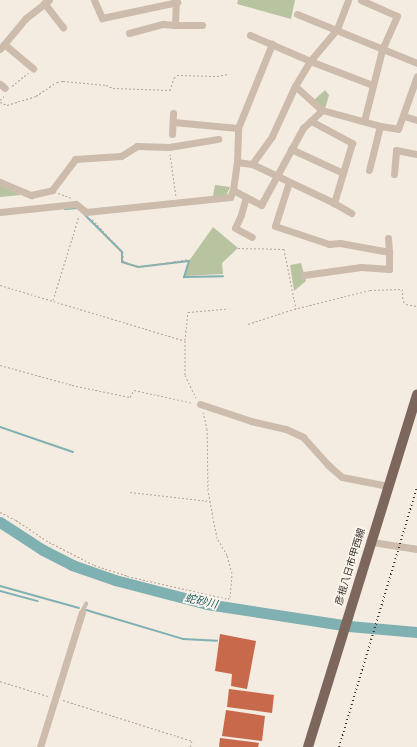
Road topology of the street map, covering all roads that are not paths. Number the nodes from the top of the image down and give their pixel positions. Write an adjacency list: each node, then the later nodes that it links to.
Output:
1 (94, 0): 4 (street)
2 (348, 0): 10 (street)
3 (361, 0): 15 (street)
4 (177, 1): 7 (street)
5 (47, 2): 9 (street); 14 (street)
6 (297, 14): 10 (street)
7 (175, 25): 8 (street); 11 (street)
8 (202, 25)
9 (62, 27)
10 (336, 29): 15 (street); 16 (street)
11 (129, 33)
12 (250, 35): 13 (street)
13 (272, 44): 16 (street); 30 (street)
14 (2, 46): 18 (street)
15 (382, 50): 17 (street); 20 (street)
16 (310, 62): 20 (street); 21 (street)
17 (417, 63)
18 (33, 68)
19 (417, 76): 24 (street)
20 (373, 85): 27 (street)
21 (295, 86): 22 (street); 36 (street)
22 (322, 110): 26 (street); 27 (street)
23 (173, 113): 28 (street)
24 (404, 116): 25 (street); 29 (street)
25 (417, 120)
26 (311, 121): 33 (street); 38 (street)
27 (364, 121): 29 (street)
28 (173, 122): 30 (street); 31 (street)
29 (380, 126): 37 (street)
30 (238, 128): 35 (street)
31 (172, 134)
32 (218, 139): 41 (street)
33 (291, 149): 38 (street); 40 (street)
34 (417, 154): 39 (street)
35 (237, 162): 36 (street); 43 (street)
36 (252, 164): 40 (street)
37 (369, 170)
38 (343, 173): 45 (street)
39 (394, 174)
40 (276, 176): 42 (street); 44 (street)
41 (0, 182)
42 (289, 182): 45 (street); 50 (street)
43 (233, 190): 44 (street); 46 (street)
44 (246, 197): 48 (street)
45 (334, 203): 47 (street)
46 (0, 212)
47 (351, 213)
48 (252, 237)
49 (388, 238): 50 (street)
50 (389, 252): 51 (street)
51 (304, 275)
52 (417, 394): 54 (main road, 彦根八日市甲西線)
53 (200, 404): 54 (street)
54 (388, 486): 55 (main road, 彦根八日市甲西線)
55 (372, 542): 56 (street); 60 (main road, 彦根八日市甲西線)
56 (417, 549)
57 (86, 604): 58 (lane)
58 (82, 612): 59 (street)
59 (40, 747)
60 (308, 747)

